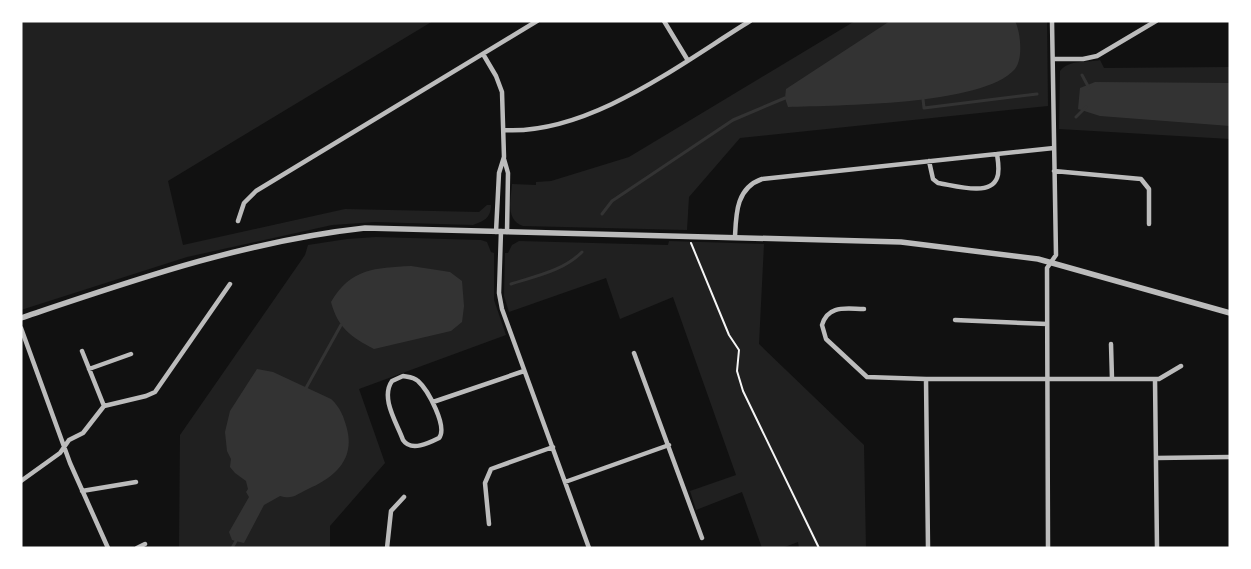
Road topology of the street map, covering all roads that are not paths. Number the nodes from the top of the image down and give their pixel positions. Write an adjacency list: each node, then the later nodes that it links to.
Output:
1 (537, 21): 6 (street)
2 (664, 21): 8 (street)
3 (750, 21): 8 (street)
4 (1052, 21): 7 (street)
5 (1156, 21): 7 (street)
6 (483, 54): 9 (street); 15 (street)
7 (1053, 59): 10 (street)
8 (687, 60): 9 (street)
9 (504, 130): 12 (street)
10 (1054, 148): 11 (street); 14 (street)
11 (997, 154): 13 (street); 13 (street)
12 (504, 157): 17 (street); 17 (street)
13 (929, 161): 18 (street)
14 (1054, 171): 16 (street); 19 (street)
15 (238, 221)
16 (1149, 224)
17 (501, 232): 18 (street); 23 (street); 33 (street)
18 (735, 237): 19 (street)
19 (1051, 262): 22 (street); 25 (street)
20 (230, 284): 39 (street)
21 (864, 310): 36 (street)
22 (1230, 313)
23 (21, 318)
24 (955, 320): 25 (street)
25 (1047, 324): 37 (street)
26 (21, 328): 41 (street)
27 (1111, 344): 34 (street)
28 (82, 351): 32 (street)
29 (634, 353): 40 (street)
30 (131, 354): 32 (street)
31 (1181, 366): 35 (street)
32 (89, 369): 39 (street)
33 (524, 371): 38 (street); 42 (street)
34 (1112, 378): 35 (street); 37 (street)
35 (1155, 378): 44 (street)
36 (926, 379): 37 (street); 57 (street)
37 (1046, 379): 58 (street)
38 (433, 402): 38 (street)
39 (104, 406): 41 (street)
40 (669, 445): 47 (street); 51 (street)
41 (64, 447): 45 (street); 48 (street)
42 (553, 447): 47 (street); 50 (street)
43 (1230, 457): 44 (street)
44 (1156, 458): 59 (street)
45 (21, 481)
46 (136, 482): 48 (street)
47 (566, 482): 56 (street)
48 (82, 491): 53 (street)
49 (404, 497): 55 (street)
50 (489, 524)
51 (702, 538)
52 (146, 544): 54 (street)
53 (108, 548)
54 (137, 548)
55 (387, 548)
56 (589, 548)
57 (928, 548)
58 (1048, 548)
59 (1157, 548)

